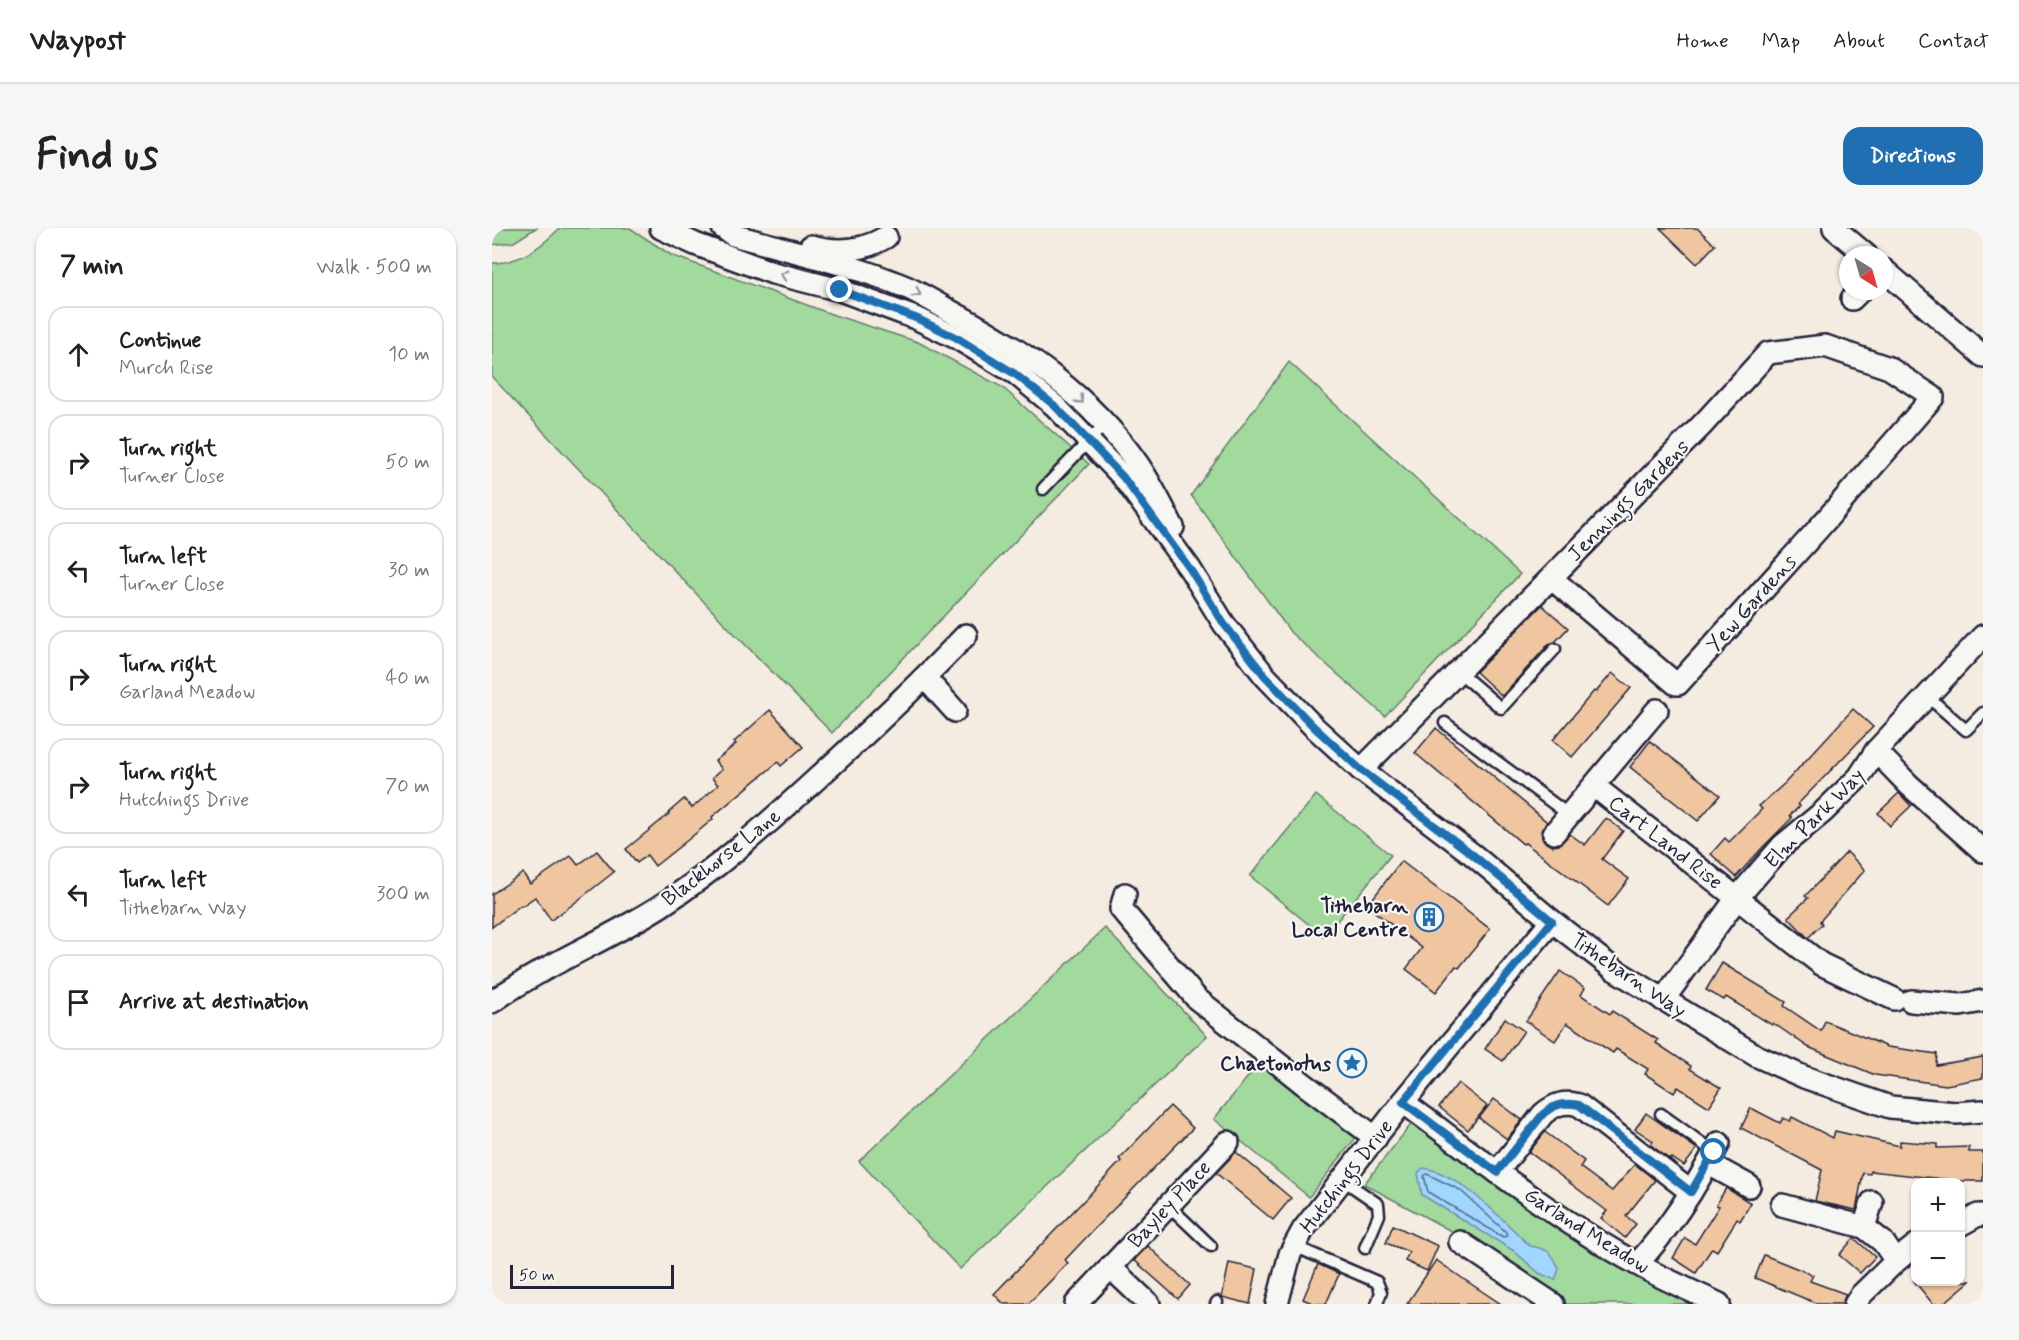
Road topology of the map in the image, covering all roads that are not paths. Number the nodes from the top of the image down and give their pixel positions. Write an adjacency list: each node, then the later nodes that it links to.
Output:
1 (661, 228): 9 (street, Tithebarn Way, one-way to 1)
2 (723, 228): 7 (street, Tithebarn Way)
3 (748, 228): 5 (street)
4 (1834, 228): 6 (street)
5 (889, 233): 7 (street)
6 (1855, 246)
7 (871, 275): 9 (street); 10 (street, Tithebarn Way); 13 (street, Tithebarn Way, one-way to 13)
8 (1893, 278): 11 (street)
9 (840, 290): 10 (street, Tithebarn Way)
10 (918, 319): 14 (street, Tithebarn Way)
11 (1983, 356)
12 (1933, 396): 17 (street, Jennings Gardens); 17 (street, Yew Gardens)
13 (1105, 424): 14 (lane); 16 (street, Tithebarn Way)
14 (1090, 441): 15 (lane); 16 (street, Tithebarn Way)
15 (1042, 489)
16 (1190, 569): 29 (street, Tithebarn Way)
17 (1551, 578): 21 (street, Jennings Gardens)
18 (966, 635): 22 (street, Blackhorse Lane)
19 (1983, 636): 23 (street)
20 (1556, 649): 21 (lane)
21 (1459, 672): 29 (street, Jennings Gardens)
22 (925, 678): 25 (street); 39 (street, Blackhorse Lane)
23 (1927, 696): 26 (lane); 28 (street)
24 (1657, 710): 30 (street, Cart Land Rise)
25 (955, 711)
26 (1983, 713)
27 (1445, 723): 31 (lane)
28 (1876, 751): 33 (street, Elm Park Way); 35 (street, Elm Park Way)
29 (1361, 770): 36 (street, Tithebarn Way)
30 (1594, 786): 31 (street, Cart Land Rise); 35 (street, Cart Land Rise)
31 (1569, 815): 32 (street, Cart Land Rise)
32 (1554, 833)
33 (1983, 851)
34 (1125, 894): 43 (street)
35 (1737, 898): 37 (street, Elm Park Way); 38 (street, Cart Land Rise)
36 (1552, 921): 37 (street, Tithebarn Way); 40 (street, Hutchings Drive)
37 (1663, 1000): 41 (street, Tithebarn Way)
38 (1983, 1001)
39 (492, 1002)
40 (1403, 1102): 43 (street, Hutchings Drive); 46 (street, Garland Meadow)
41 (1983, 1111)
42 (1661, 1114): 45 (lane)
43 (1376, 1138): 47 (street, Hutchings Drive)
44 (1228, 1142): 51 (street, Bayley Place)
45 (1714, 1153): 48 (street); 49 (street)
46 (1497, 1172): 49 (street); 62 (street, Garland Meadow)
47 (1343, 1180): 58 (street, Hutchings Drive); 59 (lane)
48 (1749, 1186)
49 (1691, 1192): 62 (street)
50 (1872, 1202): 55 (street)
51 (1168, 1205): 57 (lane); 63 (street, Bayley Place)
52 (1782, 1205): 55 (street)
53 (1983, 1215): 54 (street)
54 (1965, 1222)
55 (1864, 1227): 61 (street)
56 (1460, 1242): 68 (street)
57 (1211, 1246)
58 (1294, 1246): 66 (street, Hutchings Drive); 67 (lane)
59 (1365, 1248)
60 (1911, 1249): 61 (street)
61 (1896, 1261): 70 (street)
62 (1637, 1264): 69 (street, Garland Meadow)
63 (1110, 1267): 64 (street, Bayley Place); 65 (street, Bayley Place)
64 (1076, 1304)
65 (1149, 1304)
66 (1277, 1304)
67 (1377, 1304)
68 (1553, 1304)
69 (1719, 1304)
70 (1855, 1304)

